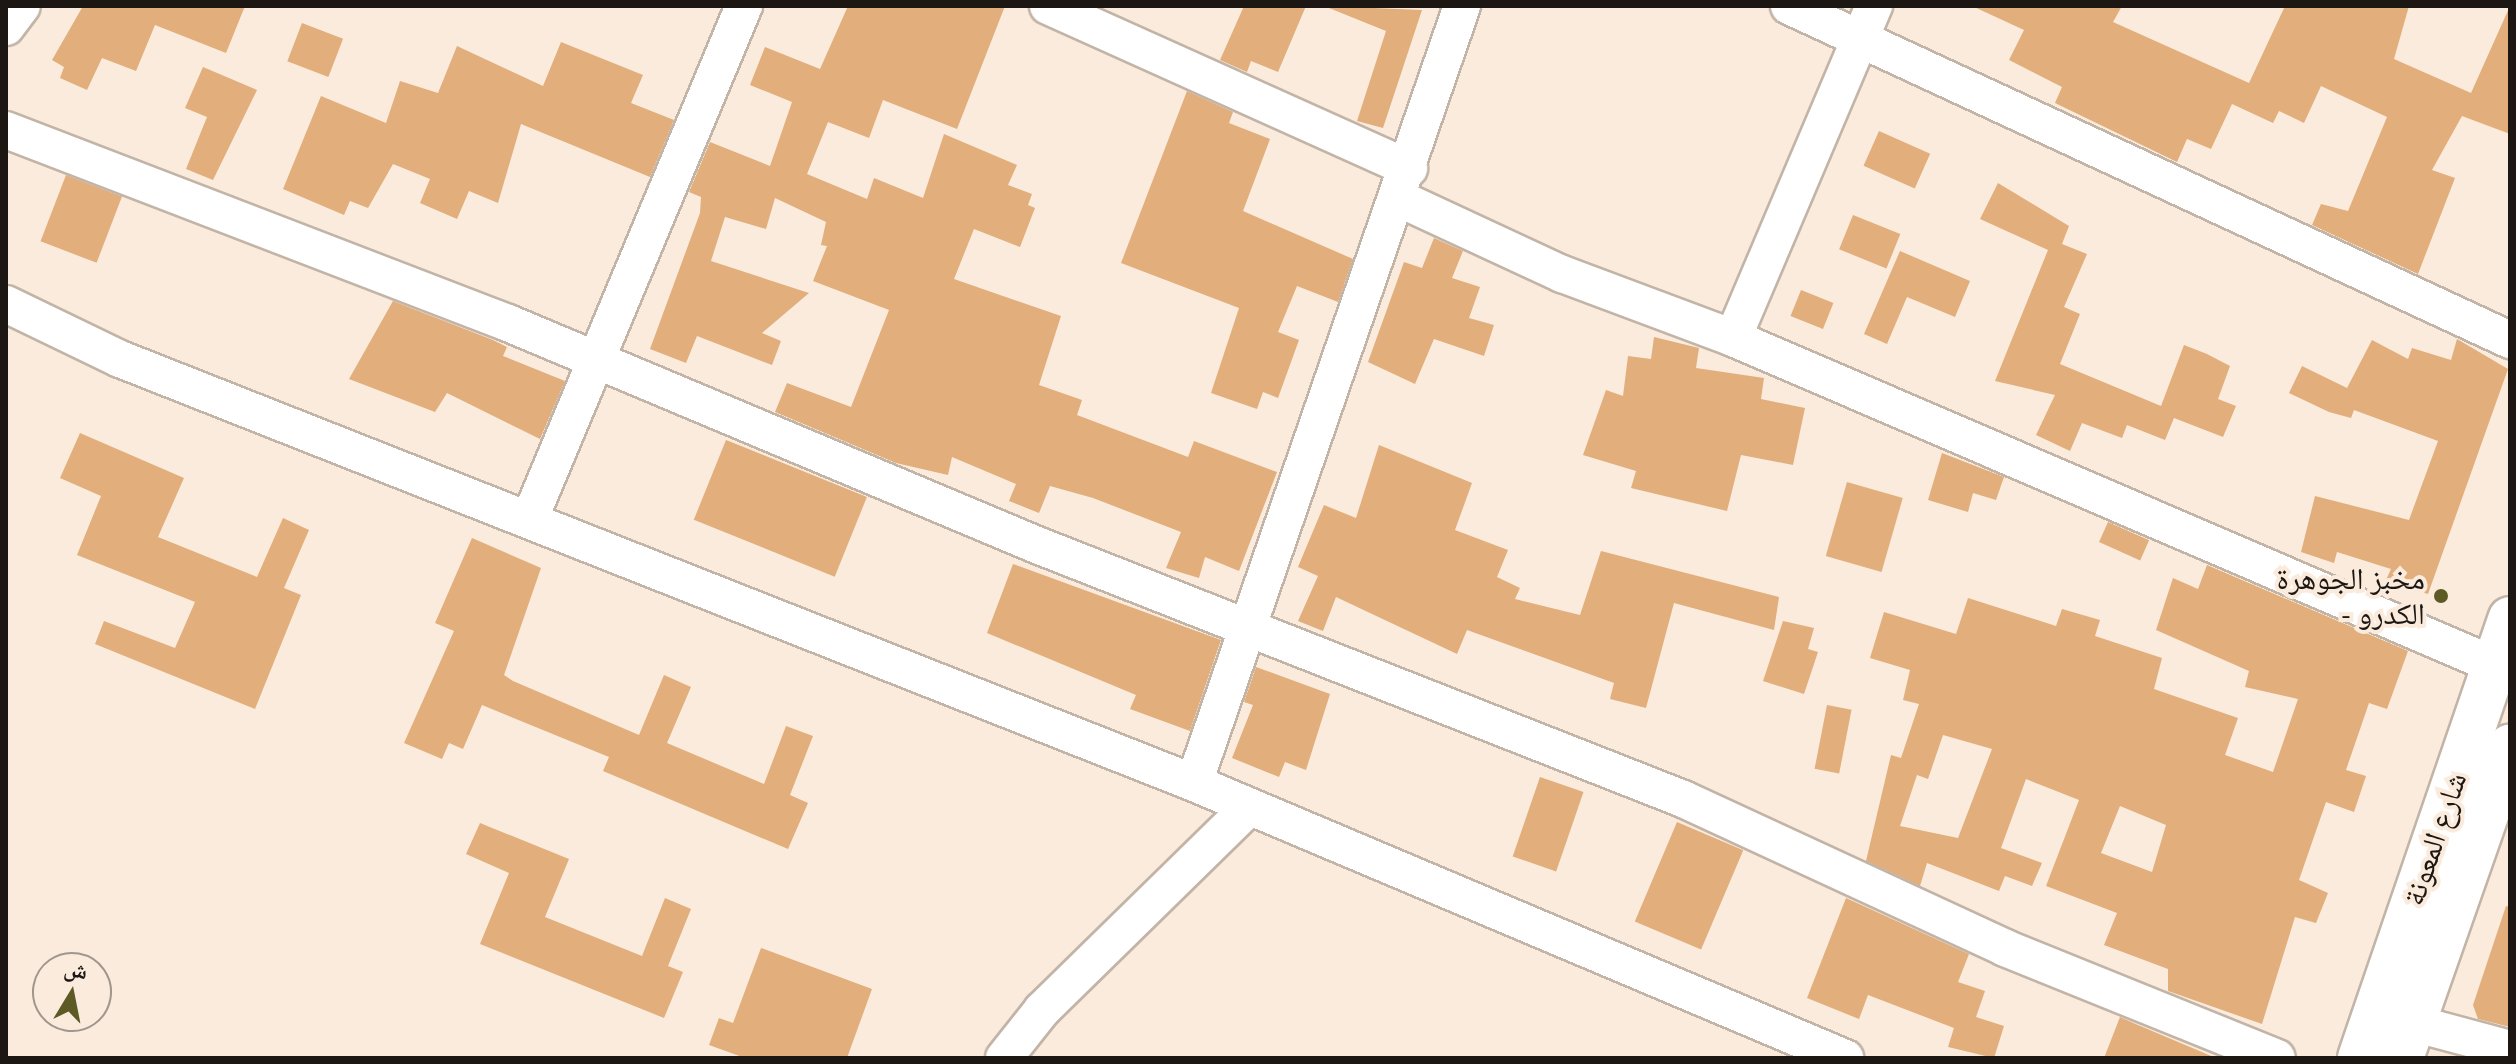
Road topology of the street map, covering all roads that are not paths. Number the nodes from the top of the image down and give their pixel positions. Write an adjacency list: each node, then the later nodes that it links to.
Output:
1 (22, 6): 7 (street)
2 (744, 6): 14 (street)
3 (1048, 6): 10 (street)
4 (1462, 6): 10 (street)
5 (1789, 6): 8 (street)
6 (1874, 6): 8 (street)
7 (6, 27)
8 (1859, 41): 12 (street); 13 (street)
9 (6, 130): 14 (street)
10 (1404, 183): 12 (street); 17 (street)
11 (6, 304): 15 (street)
12 (1733, 338): 18 (street)
13 (2510, 340)
14 (596, 363): 15 (street); 17 (street)
15 (530, 518): 20 (street)
16 (2510, 619): 18 (highway, شارع المعونة)
17 (1249, 628): 20 (street); 26 (street)
18 (2494, 665): 27 (highway, شارع المعونة)
19 (2509, 751): 22 (highway, شارع المعونة)
20 (1194, 783): 21 (street)
21 (1248, 808): 24 (street); 25 (street)
22 (2407, 1040): 23 (street)
23 (2510, 1049)
24 (1004, 1058)
25 (1845, 1058)
26 (2277, 1058)
27 (2360, 1058)

